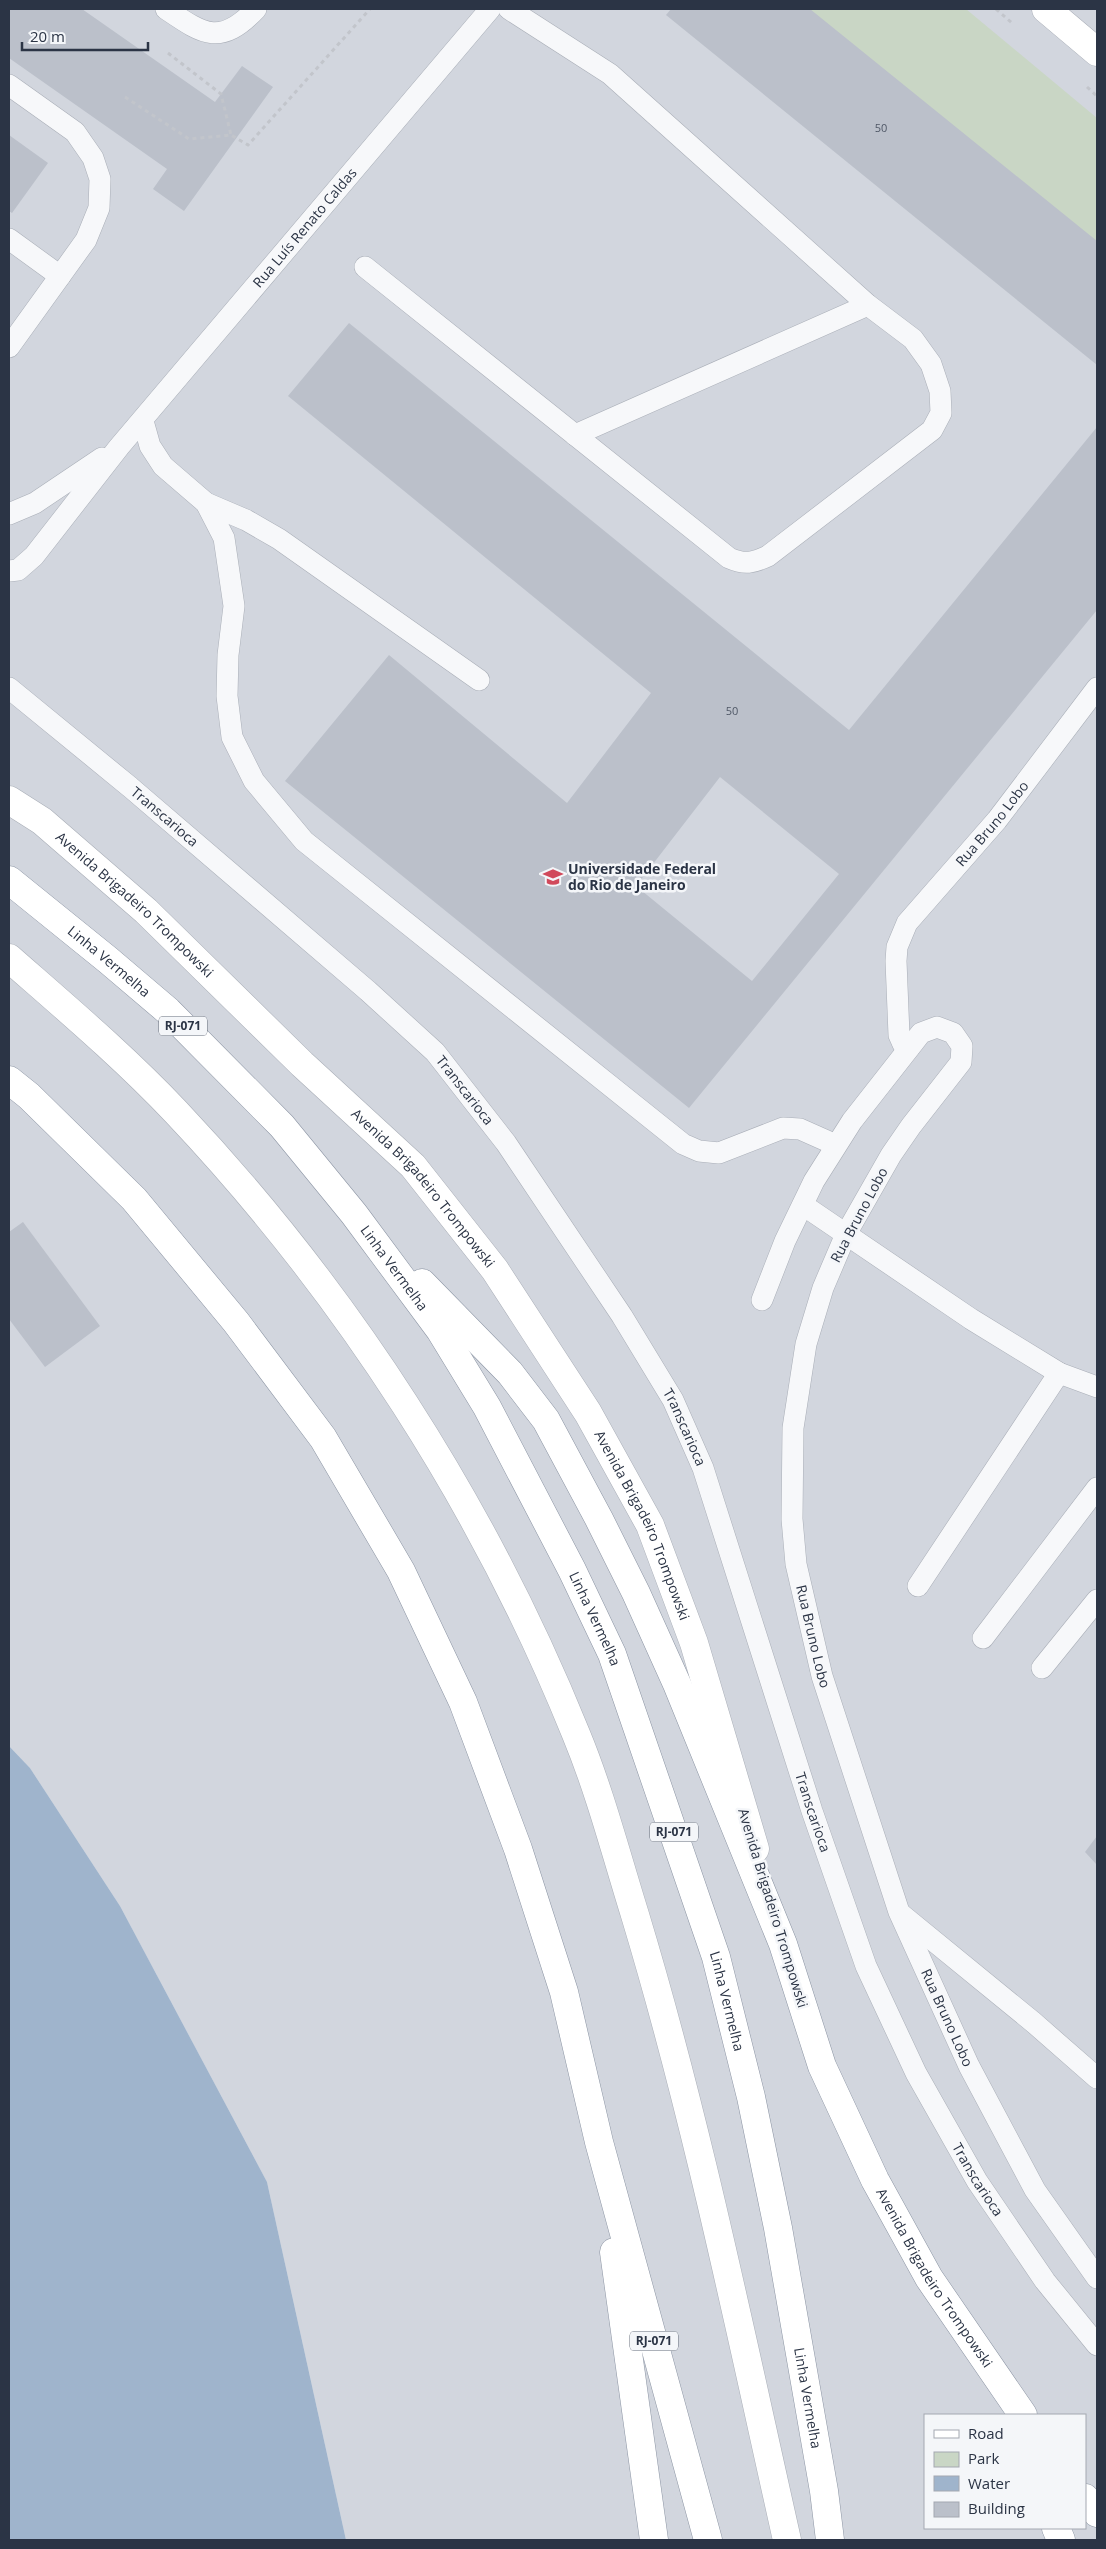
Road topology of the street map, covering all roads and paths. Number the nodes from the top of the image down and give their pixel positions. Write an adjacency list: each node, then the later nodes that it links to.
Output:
1 (166, 9): 2 (lane)
2 (256, 9)
3 (370, 9): 11 (path)
4 (490, 9): 17 (lane, Rua Luís Renato Caldas)
5 (509, 9): 15 (lane)
6 (1046, 9): 8 (main road)
7 (163, 49): 11 (path)
8 (1097, 52)
9 (9, 85): 14 (lane)
10 (125, 98): 11 (path)
11 (231, 135)
12 (9, 239): 14 (lane)
13 (365, 267): 18 (lane)
14 (60, 276): 16 (lane)
15 (868, 305): 18 (lane); 18 (lane)
16 (9, 347)
17 (143, 421): 19 (lane, Rua Luís Renato Caldas); 20 (lane)
18 (576, 435)
19 (119, 447): 21 (lane, Rua Luís Renato Caldas); 22 (lane, Rua Luís Renato Caldas)
20 (206, 503): 23 (lane); 31 (lane)
21 (9, 514)
22 (9, 571)
23 (479, 680)
24 (9, 688): 49 (lane, Transcarioca)
25 (1097, 688): 29 (lane, Rua Bruno Lobo)
26 (9, 800): 44 (main road, Avenida Brigadeiro Trompowski)
27 (9, 880): 33 (main road, Linha Vermelha / RJ-071)
28 (9, 958): 56 (main road)
29 (909, 1048): 31 (lane, Rua Bruno Lobo); 34 (lane, Rua Bruno Lobo)
30 (9, 1080): 46 (main road, RJ-071)
31 (836, 1146): 32 (lane, Rua Bruno Lobo)
32 (802, 1205): 34 (lane); 35 (lane, Rua Bruno Lobo)
33 (354, 1214): 44 (main road); 57 (main road, Linha Vermelha / RJ-071)
34 (846, 1234): 36 (lane); 43 (lane, Rua Bruno Lobo)
35 (762, 1300)
36 (1059, 1373): 37 (lane); 39 (lane)
37 (1097, 1387)
38 (1097, 1488): 41 (lane)
39 (918, 1586)
40 (1097, 1600): 42 (lane)
41 (983, 1638)
42 (1042, 1668)
43 (899, 1912): 45 (lane); 48 (lane, Rua Bruno Lobo)
44 (783, 1944): 47 (main road, Avenida Brigadeiro Trompowski)
45 (1097, 2078)
46 (599, 2142): 54 (main road); 55 (main road, RJ-071)
47 (929, 2278): 50 (main road); 51 (main road, Avenida Brigadeiro Trompowski)
48 (1097, 2278)
49 (1097, 2345)
50 (1000, 2414)
51 (1022, 2414)
52 (1086, 2499): 53 (main road)
53 (1097, 2512)
54 (654, 2540)
55 (708, 2540)
56 (787, 2540)
57 (830, 2540)

